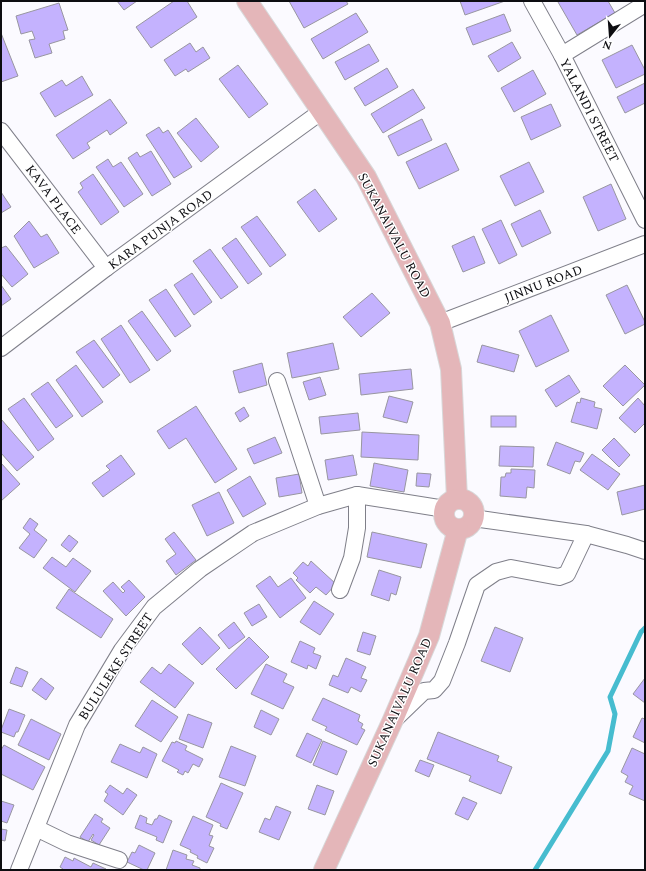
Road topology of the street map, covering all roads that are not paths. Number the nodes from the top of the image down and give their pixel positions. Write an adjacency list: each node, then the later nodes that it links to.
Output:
1 (247, 1): 5 (main road, SUKANAIVALU ROAD)
2 (532, 1): 4 (street, YALANDI STREET)
3 (645, 4): 4 (street)
4 (562, 55): 7 (street, YALANDI STREET)
5 (322, 111): 9 (street, KARA PUNJA ROAD); 10 (main road, SUKANAIVALU ROAD)
6 (1, 130): 9 (street, KAVA PLACE)
7 (645, 220)
8 (645, 244): 10 (street, JINNU ROAD)
9 (106, 268): 11 (street, KARA PUNJA ROAD)
10 (440, 323): 14 (main road, SUKANAIVALU ROAD)
11 (1, 348)
12 (277, 381): 15 (street)
13 (357, 495): 14 (street, BULULEKE STREET); 15 (street, BULULEKE STREET); 19 (street)
14 (451, 504): 16 (main road)
15 (318, 506): 21 (street, BULULEKE STREET)
16 (466, 524): 17 (street); 20 (main road, SUKANAIVALU ROAD)
17 (586, 534): 18 (street); 20 (street)
18 (645, 552)
19 (340, 590)
20 (392, 722): 24 (main road, SUKANAIVALU ROAD)
21 (36, 828): 22 (street); 23 (street, BULULEKE STREET)
22 (119, 860)
23 (19, 870)
24 (324, 870)

